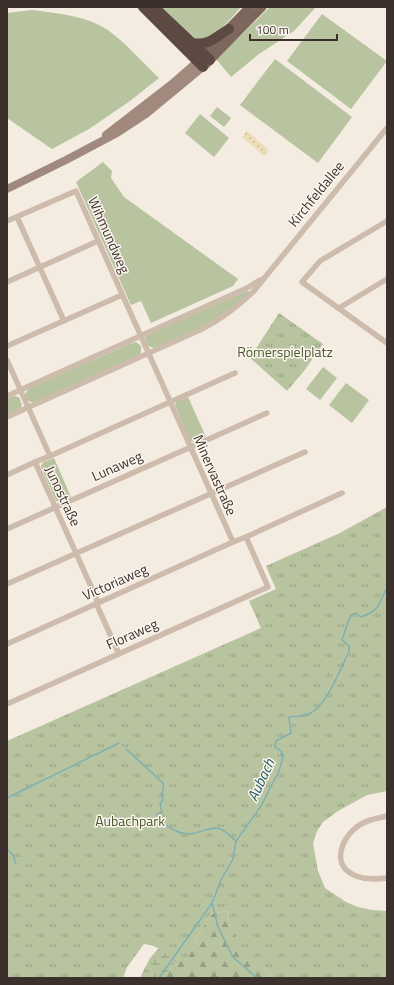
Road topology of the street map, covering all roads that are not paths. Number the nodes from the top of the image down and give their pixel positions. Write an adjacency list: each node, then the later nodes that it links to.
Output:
1 (143, 7): 7 (highway)
2 (154, 7): 6 (highway)
3 (250, 7): 5 (main road)
4 (262, 7): 7 (main road)
5 (229, 28): 6 (highway); 7 (main road)
6 (192, 42): 7 (highway)
7 (204, 61): 9 (street)
8 (387, 128): 15 (street, Kirchfeldallee)
9 (7, 188)
10 (17, 217): 11 (street, Wihmundweg); 13 (street, Wihmundweg); 14 (street)
11 (7, 221)
12 (387, 221): 19 (street)
13 (98, 241): 14 (street); 18 (street, Wihmundweg)
14 (40, 268): 17 (street); 20 (street)
15 (265, 277): 21 (street, Kirchfeldallee); 25 (street, Kirchfeldallee)
16 (387, 279): 19 (street)
17 (7, 282)
18 (122, 295): 20 (street); 21 (street, Wihmundweg)
19 (339, 308): 22 (street)
20 (64, 320): 24 (street)
21 (140, 336): 25 (street); 28 (street, Kirchfeldallee)
22 (384, 338): 23 (street)
23 (387, 343)
24 (7, 346)
25 (148, 354): 30 (street, Minervastraße); 31 (street, Kirchfeldallee)
26 (7, 360): 28 (street)
27 (234, 373): 30 (street)
28 (20, 390): 29 (street, Kirchfeldallee); 31 (street)
29 (7, 396)
30 (170, 402): 34 (street, Minervastraße); 36 (street)
31 (28, 408): 33 (street, Kirchfeldallee); 36 (street, Junostraße)
32 (267, 413): 34 (street, Lunaweg)
33 (7, 417)
34 (190, 447): 40 (street, Minervastraße); 41 (street, Lunaweg)
35 (305, 452): 40 (street)
36 (50, 456): 37 (street, Junostraße)
37 (35, 462): 38 (street); 41 (street, Junostraße)
38 (7, 475)
39 (342, 493): 43 (street)
40 (211, 494): 44 (street, Minervastraße); 45 (street)
41 (55, 507): 42 (street, Lunaweg); 45 (street, Junostraße)
42 (7, 529)
43 (246, 536): 44 (street); 49 (street, Floraweg)
44 (233, 542): 47 (street, Victoriaweg)
45 (76, 553): 46 (street); 47 (street, Junostraße)
46 (7, 584)
47 (97, 602): 48 (street, Victoriaweg); 49 (street, Junostraße)
48 (7, 644)
49 (119, 654): 50 (street, Floraweg)
50 (7, 704)
51 (387, 816): 52 (street)
52 (387, 878)

